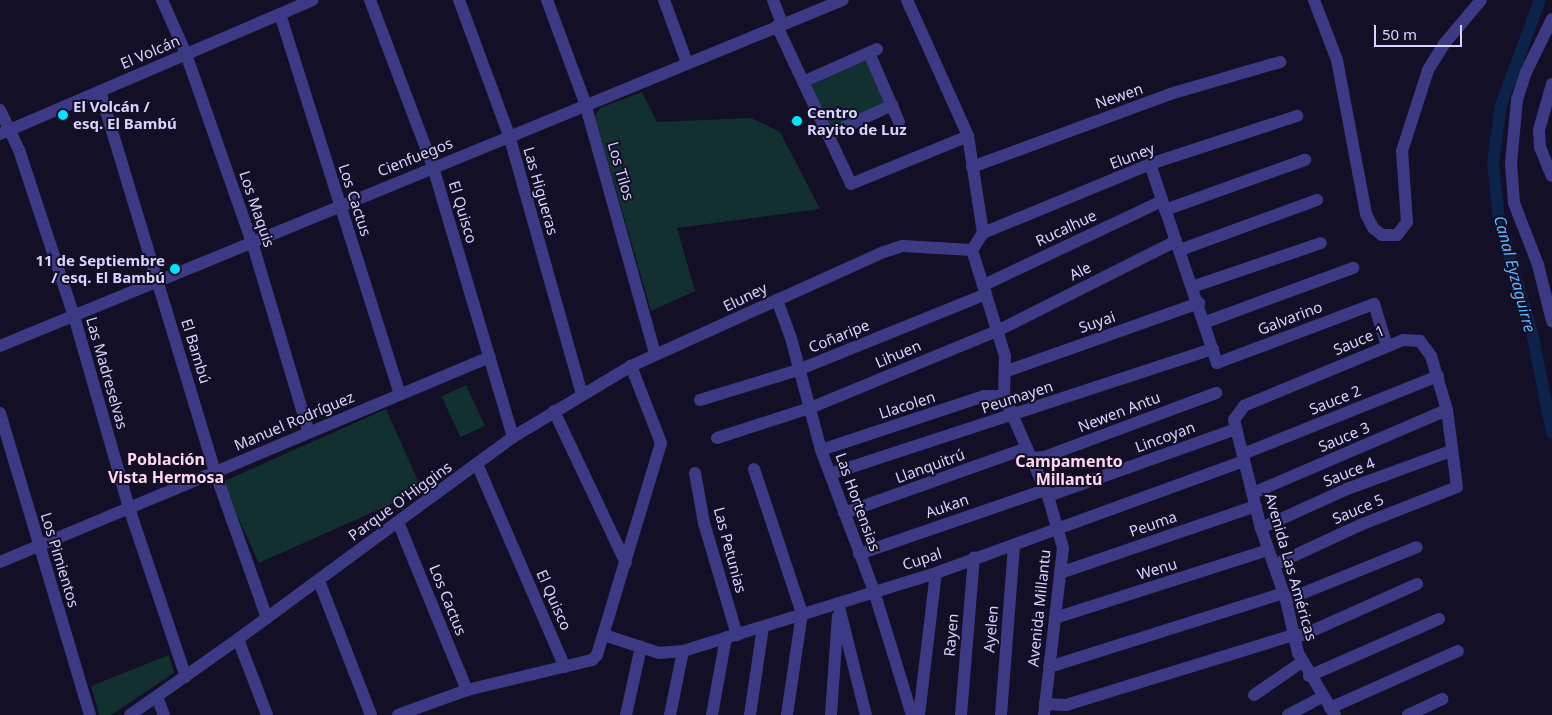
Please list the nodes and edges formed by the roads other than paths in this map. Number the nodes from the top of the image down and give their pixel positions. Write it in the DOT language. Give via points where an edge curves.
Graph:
graph roads {
  1 [pos="162,0"];
  2 [pos="313,0"];
  3 [pos="370,0"];
  4 [pos="459,0"];
  5 [pos="547,0"];
  6 [pos="664,0"];
  7 [pos="773,0"];
  8 [pos="843,0"];
  9 [pos="908,0"];
  10 [pos="1314,0"];
  11 [pos="1481,0"];
  12 [pos="280,14"];
  13 [pos="1552,19"];
  14 [pos="779,26"];
  15 [pos="186,54"];
  16 [pos="687,62"];
  17 [pos="1280,62"];
  18 [pos="803,82"];
  19 [pos="1552,84"];
  20 [pos="100,91"];
  21 [pos="585,104"];
  22 [pos="892,106"];
  23 [pos="0,110"];
  24 [pos="1296,116"];
  25 [pos="899,122"];
  26 [pos="5,132"];
  27 [pos="508,135"];
  28 [pos="828,135"];
  29 [pos="968,136"];
  30 [pos="1305,160"];
  31 [pos="1150,164"];
  32 [pos="433,167"];
  33 [pos="972,167"];
  34 [pos="1552,176"];
  35 [pos="1317,200"];
  36 [pos="340,205"];
  37 [pos="1164,206"];
  38 [pos="983,233"];
  39 [pos="252,242"];
  40 [pos="1321,243"];
  41 [pos="1178,246"];
  42 [pos="972,250"];
  43 [pos="1353,268"];
  44 [pos="158,280"];
  45 [pos="1192,287"];
  46 [pos="985,289"];
  47 [pos="777,300"];
  48 [pos="1199,303"];
  49 [pos="1550,303"];
  50 [pos="74,316"];
  51 [pos="1552,321"];
  52 [pos="1206,322"];
  53 [pos="998,330"];
  54 [pos="702,331"];
  55 [pos="0,346"];
  56 [pos="1387,346"];
  57 [pos="1214,349"];
  58 [pos="655,353"];
  59 [pos="490,358"];
  60 [pos="631,366"];
  61 [pos="798,370"];
  62 [pos="1007,371"];
  63 [pos="1438,376"];
  64 [pos="1216,393"];
  65 [pos="582,394"];
  66 [pos="400,395"];
  67 [pos="1004,396"];
  68 [pos="700,400"];
  69 [pos="810,408"];
  70 [pos="554,410"];
  71 [pos="1447,410"];
  72 [pos="0,413"];
  73 [pos="1012,415"];
  74 [pos="1235,425"];
  75 [pos="309,433"];
  76 [pos="514,437"];
  77 [pos="717,438"];
  78 [pos="821,450"];
  79 [pos="1451,451"];
  80 [pos="1030,453"];
  81 [pos="1244,457"];
  82 [pos="477,464"];
  83 [pos="754,469"];
  84 [pos="215,472"];
  85 [pos="695,473"];
  86 [pos="830,474"];
  87 [pos="1457,487"];
  88 [pos="1046,493"];
  89 [pos="1254,499"];
  90 [pos="129,508"];
  91 [pos="844,513"];
  92 [pos="398,522"];
  93 [pos="1261,528"];
  94 [pos="1059,529"];
  95 [pos="1014,545"];
  96 [pos="38,546"];
  97 [pos="1417,547"];
  98 [pos="1268,550"];
  99 [pos="859,554"];
  100 [pos="974,558"];
  101 [pos="0,562"];
  102 [pos="626,564"];
  103 [pos="1274,565"];
  104 [pos="936,573"];
  105 [pos="1060,573"];
  106 [pos="319,581"];
  107 [pos="1417,584"];
  108 [pos="874,591"];
  109 [pos="1285,596"];
  110 [pos="838,603"];
  111 [pos="802,613"];
  112 [pos="267,618"];
  113 [pos="1055,618"];
  114 [pos="1439,619"];
  115 [pos="763,627"];
  116 [pos="1293,635"];
  117 [pos="604,636"];
  118 [pos="732,636"];
  119 [pos="238,639"];
  120 [pos="641,647"];
  121 [pos="682,651"];
  122 [pos="1458,651"];
  123 [pos="1302,662"];
  124 [pos="565,667"];
  125 [pos="1049,667"];
  126 [pos="1309,676"];
  127 [pos="186,677"];
  128 [pos="467,690"];
  129 [pos="1254,695"];
  130 [pos="157,696"];
  131 [pos="1323,696"];
  132 [pos="1443,699"];
  133 [pos="1045,709"];
  134 [pos="1332,711"];
  135 [pos="90,715"];
  136 [pos="130,715"];
  137 [pos="164,715"];
  138 [pos="267,715"];
  139 [pos="371,715"];
  140 [pos="398,715"];
  141 [pos="626,715"];
  142 [pos="670,715"];
  143 [pos="712,715"];
  144 [pos="750,715"];
  145 [pos="787,715"];
  146 [pos="830,715"];
  147 [pos="866,715"];
  148 [pos="912,715"];
  149 [pos="919,715"];
  150 [pos="961,715"];
  151 [pos="1001,715"];
  152 [pos="1288,715"];
  153 [pos="1408,715"];
  1 -- 15 [label="street, Los Maquis"];
  2 -- 12 [label="street, El Volcán"];
  3 -- 32 [label="street, El Quisco"];
  4 -- 27 [label="street, Las Higueras"];
  5 -- 21 [label="street, Los Tilos"];
  6 -- 16 [label="street"];
  7 -- 14 [label="street"];
  8 -- 14 [label="street, Cienfuegos"];
  9 -- 29 [label="street"];
  10 -- 11 [label="street" via="1337,60 1366,214 1373,228 1382,235 1397,235 1407,222 1402,151 1428,70 1444,44"];
  12 -- 15 [label="street, El Volcán"];
  12 -- 36 [label="street, Los Cactus"];
  13 -- 49 [label="street" via="1526,72 1517,100 1511,142 1514,203"];
  14 -- 16 [label="street, Cienfuegos"];
  14 -- 18 [label="street"];
  15 -- 20 [label="street, El Volcán"];
  15 -- 39 [label="street, Los Maquis"];
  16 -- 21 [label="street, Cienfuegos"];
  17 -- 33 [label="street, Newen" via="1170,94"];
  18 -- 22 [label="street" via="873,51"];
  18 -- 28 [label="street"];
  19 -- 34 [label="street" via="1539,130 1540,147"];
  20 -- 26 [label="street, El Volcán"];
  20 -- 44 [label="street, El Bambú"];
  21 -- 27 [label="street, Cienfuegos"];
  21 -- 58 [label="street, Los Tilos"];
  22 -- 25 [label="street"];
  22 -- 28 [label="street"];
  23 -- 26 [label="street, Las Madreselvas"];
  24 -- 31 [label="street, Eluney"];
  26 -- 50 [label="street, Las Madreselvas"];
  27 -- 32 [label="street, Cienfuegos"];
  27 -- 65 [label="street, Las Higueras"];
  28 -- 29 [label="street" via="852,184"];
  29 -- 33 [label="street"];
  30 -- 37 [label="street, Rucalhue"];
  31 -- 37 [label="street"];
  31 -- 38 [label="street, Eluney"];
  32 -- 36 [label="street, Cienfuegos"];
  32 -- 59 [label="street, El Quisco"];
  33 -- 38 [label="street"];
  35 -- 41 [label="street, Ale"];
  36 -- 39 [label="street, Cienfuegos"];
  36 -- 66 [label="street, Los Cactus"];
  37 -- 41 [label="street"];
  37 -- 46 [label="street, Rucalhue"];
  38 -- 42 [label="street"];
  39 -- 44 [label="street, Cienfuegos"];
  39 -- 75 [label="street, Los Maquis"];
  40 -- 45 [label="street"];
  41 -- 45 [label="street"];
  41 -- 53 [label="street, Ale"];
  42 -- 46 [label="street, Avenida Millantu"];
  42 -- 47 [label="street, Eluney" via="902,246"];
  43 -- 52 [label="street"];
  44 -- 50 [label="street, Cienfuegos"];
  44 -- 84 [label="street, El Bambú"];
  45 -- 48 [label="street"];
  46 -- 53 [label="street, Avenida Millantu"];
  46 -- 61 [label="street, Coñaripe"];
  47 -- 54 [label="street, Eluney" via="723,326"];
  47 -- 61 [label="street, Las Hortensias"];
  48 -- 52 [label="street"];
  48 -- 62 [label="street, Suyai"];
  49 -- 51 [label="street"];
  50 -- 55 [label="street, Cienfuegos"];
  50 -- 90 [label="street, Las Madreselvas"];
  52 -- 57 [label="street"];
  53 -- 62 [label="street, Avenida Millantu"];
  53 -- 69 [label="street, Lihuen"];
  54 -- 58 [label="street, Parque O'Higgins"];
  56 -- 57 [label="street, Galvarino" via="1374,304 1217,363"];
  56 -- 63 [label="street, Sauce 1" via="1403,340 1420,341 1431,356"];
  56 -- 74 [label="street, Sauce 1" via="1244,406"];
  57 -- 73 [label="street, Peumayen"];
  58 -- 60 [label="street, Parque O'Higgins"];
  59 -- 66 [label="street, Manuel Rodríguez"];
  59 -- 76 [label="street, El Quisco"];
  60 -- 65 [label="street, Parque O'Higgins"];
  60 -- 102 [label="street" via="661,440"];
  61 -- 68 [label="street, Coñaripe"];
  61 -- 69 [label="street, Las Hortensias"];
  62 -- 67 [label="street, Avenida Millantu"];
  63 -- 71 [label="street, Sauce 1"];
  63 -- 81 [label="street, Sauce 2"];
  64 -- 80 [label="street, Newen Antu" via="1044,457"];
  65 -- 70 [label="street, Parque O'Higgins"];
  66 -- 75 [label="street, Manuel Rodríguez"];
  67 -- 73 [label="street, Avenida Millantu"];
  67 -- 78 [label="street, Llacolen" via="984,396"];
  69 -- 77 [label="street, Lihuen"];
  69 -- 78 [label="street, Las Hortensias"];
  70 -- 76 [label="street, Parque O'Higgins"];
  70 -- 102 [label="street"];
  71 -- 79 [label="street, Sauce 1"];
  71 -- 89 [label="street, Sauce 3"];
  72 -- 96 [label="street, Los Pimientos"];
  73 -- 80 [label="street, Avenida Millantu"];
  73 -- 86 [label="street, Peumayen"];
  74 -- 81 [label="street, Avenida Las Américas"];
  74 -- 88 [label="street, Lincoyan"];
  75 -- 84 [label="street, Manuel Rodríguez"];
  76 -- 82 [label="street, Parque O'Higgins"];
  78 -- 86 [label="street, Las Hortensias"];
  79 -- 87 [label="street, Sauce 1"];
  79 -- 93 [label="street, Sauce 4" via="1347,489"];
  80 -- 88 [label="street, Avenida Millantu"];
  80 -- 91 [label="street, Llanquitrú"];
  81 -- 89 [label="street, Avenida Las Américas"];
  81 -- 94 [label="street, Cupal"];
  82 -- 92 [label="street, Parque O'Higgins"];
  82 -- 124 [label="street, El Quisco"];
  83 -- 111 [label="street"];
  84 -- 90 [label="street, Manuel Rodríguez"];
  84 -- 112 [label="street, El Bambú"];
  85 -- 118 [label="street, Las Petunias"];
  86 -- 91 [label="street, Las Hortensias"];
  87 -- 103 [label="street, Sauce 5" via="1360,525"];
  88 -- 94 [label="street, Avenida Millantu"];
  88 -- 99 [label="street, Aukan"];
  89 -- 93 [label="street, Avenida Las Américas"];
  89 -- 105 [label="street, Peuma"];
  90 -- 96 [label="street, Manuel Rodríguez"];
  90 -- 127 [label="street, Las Madreselvas"];
  91 -- 99 [label="street, Las Hortensias"];
  92 -- 106 [label="street, Parque O'Higgins"];
  92 -- 128 [label="street, Los Cactus"];
  93 -- 98 [label="street, Avenida Las Américas"];
  94 -- 95 [label="street, Cupal"];
  94 -- 105 [label="street, Avenida Millantu" via="1063,548"];
  95 -- 100 [label="street, Cupal"];
  95 -- 151 [label="street, Ayelen"];
  96 -- 101 [label="street, Manuel Rodríguez"];
  96 -- 135 [label="street, Los Pimientos"];
  97 -- 109 [label="street"];
  98 -- 103 [label="street, Avenida Las Américas"];
  98 -- 113 [label="street, Wenu"];
  99 -- 108 [label="street, Las Hortensias"];
  100 -- 104 [label="street, Cupal"];
  100 -- 150 [label="street, Rayen"];
  102 -- 117 [label="street"];
  103 -- 109 [label="street, Avenida Las Américas"];
  104 -- 108 [label="street, Cupal"];
  104 -- 149 [label="street"];
  105 -- 113 [label="street, Avenida Millantu"];
  106 -- 112 [label="street, Parque O'Higgins"];
  106 -- 139 [label="street"];
  107 -- 116 [label="street" via="1303,635"];
  108 -- 110 [label="street, Cupal"];
  108 -- 148 [label="street, Las Hortensias"];
  109 -- 116 [label="street, Avenida Las Américas"];
  109 -- 125 [label="street"];
  110 -- 111 [label="street, Cupal"];
  110 -- 146 [label="street"];
  110 -- 147 [label="street"];
  111 -- 115 [label="street, Cupal"];
  111 -- 145 [label="street"];
  112 -- 119 [label="street, Parque O'Higgins"];
  113 -- 125 [label="street, Avenida Millantu"];
  114 -- 126 [label="street"];
  115 -- 118 [label="street, Cupal"];
  115 -- 144 [label="street"];
  116 -- 123 [label="street, Avenida Las Américas"];
  116 -- 133 [label="street"];
  117 -- 120 [label="street, Cupal"];
  117 -- 124 [label="street" via="592,660"];
  118 -- 121 [label="street, Cupal"];
  118 -- 143 [label="street"];
  119 -- 127 [label="street, Parque O'Higgins"];
  119 -- 138 [label="street"];
  120 -- 121 [label="street, Cupal" via="659,653"];
  120 -- 141 [label="street"];
  121 -- 142 [label="street"];
  122 -- 134 [label="street"];
  123 -- 126 [label="street, Avenida Las Américas"];
  123 -- 129 [label="street"];
  124 -- 128 [label="street"];
  125 -- 133 [label="street, Avenida Millantu"];
  126 -- 131 [label="street, Avenida Las Américas"];
  127 -- 130 [label="street, Parque O'Higgins"];
  128 -- 140 [label="street"];
  130 -- 136 [label="street, Parque O'Higgins"];
  130 -- 137 [label="street"];
  131 -- 134 [label="street, Avenida Las Américas"];
  131 -- 152 [label="street"];
  132 -- 153 [label="street"];
}
